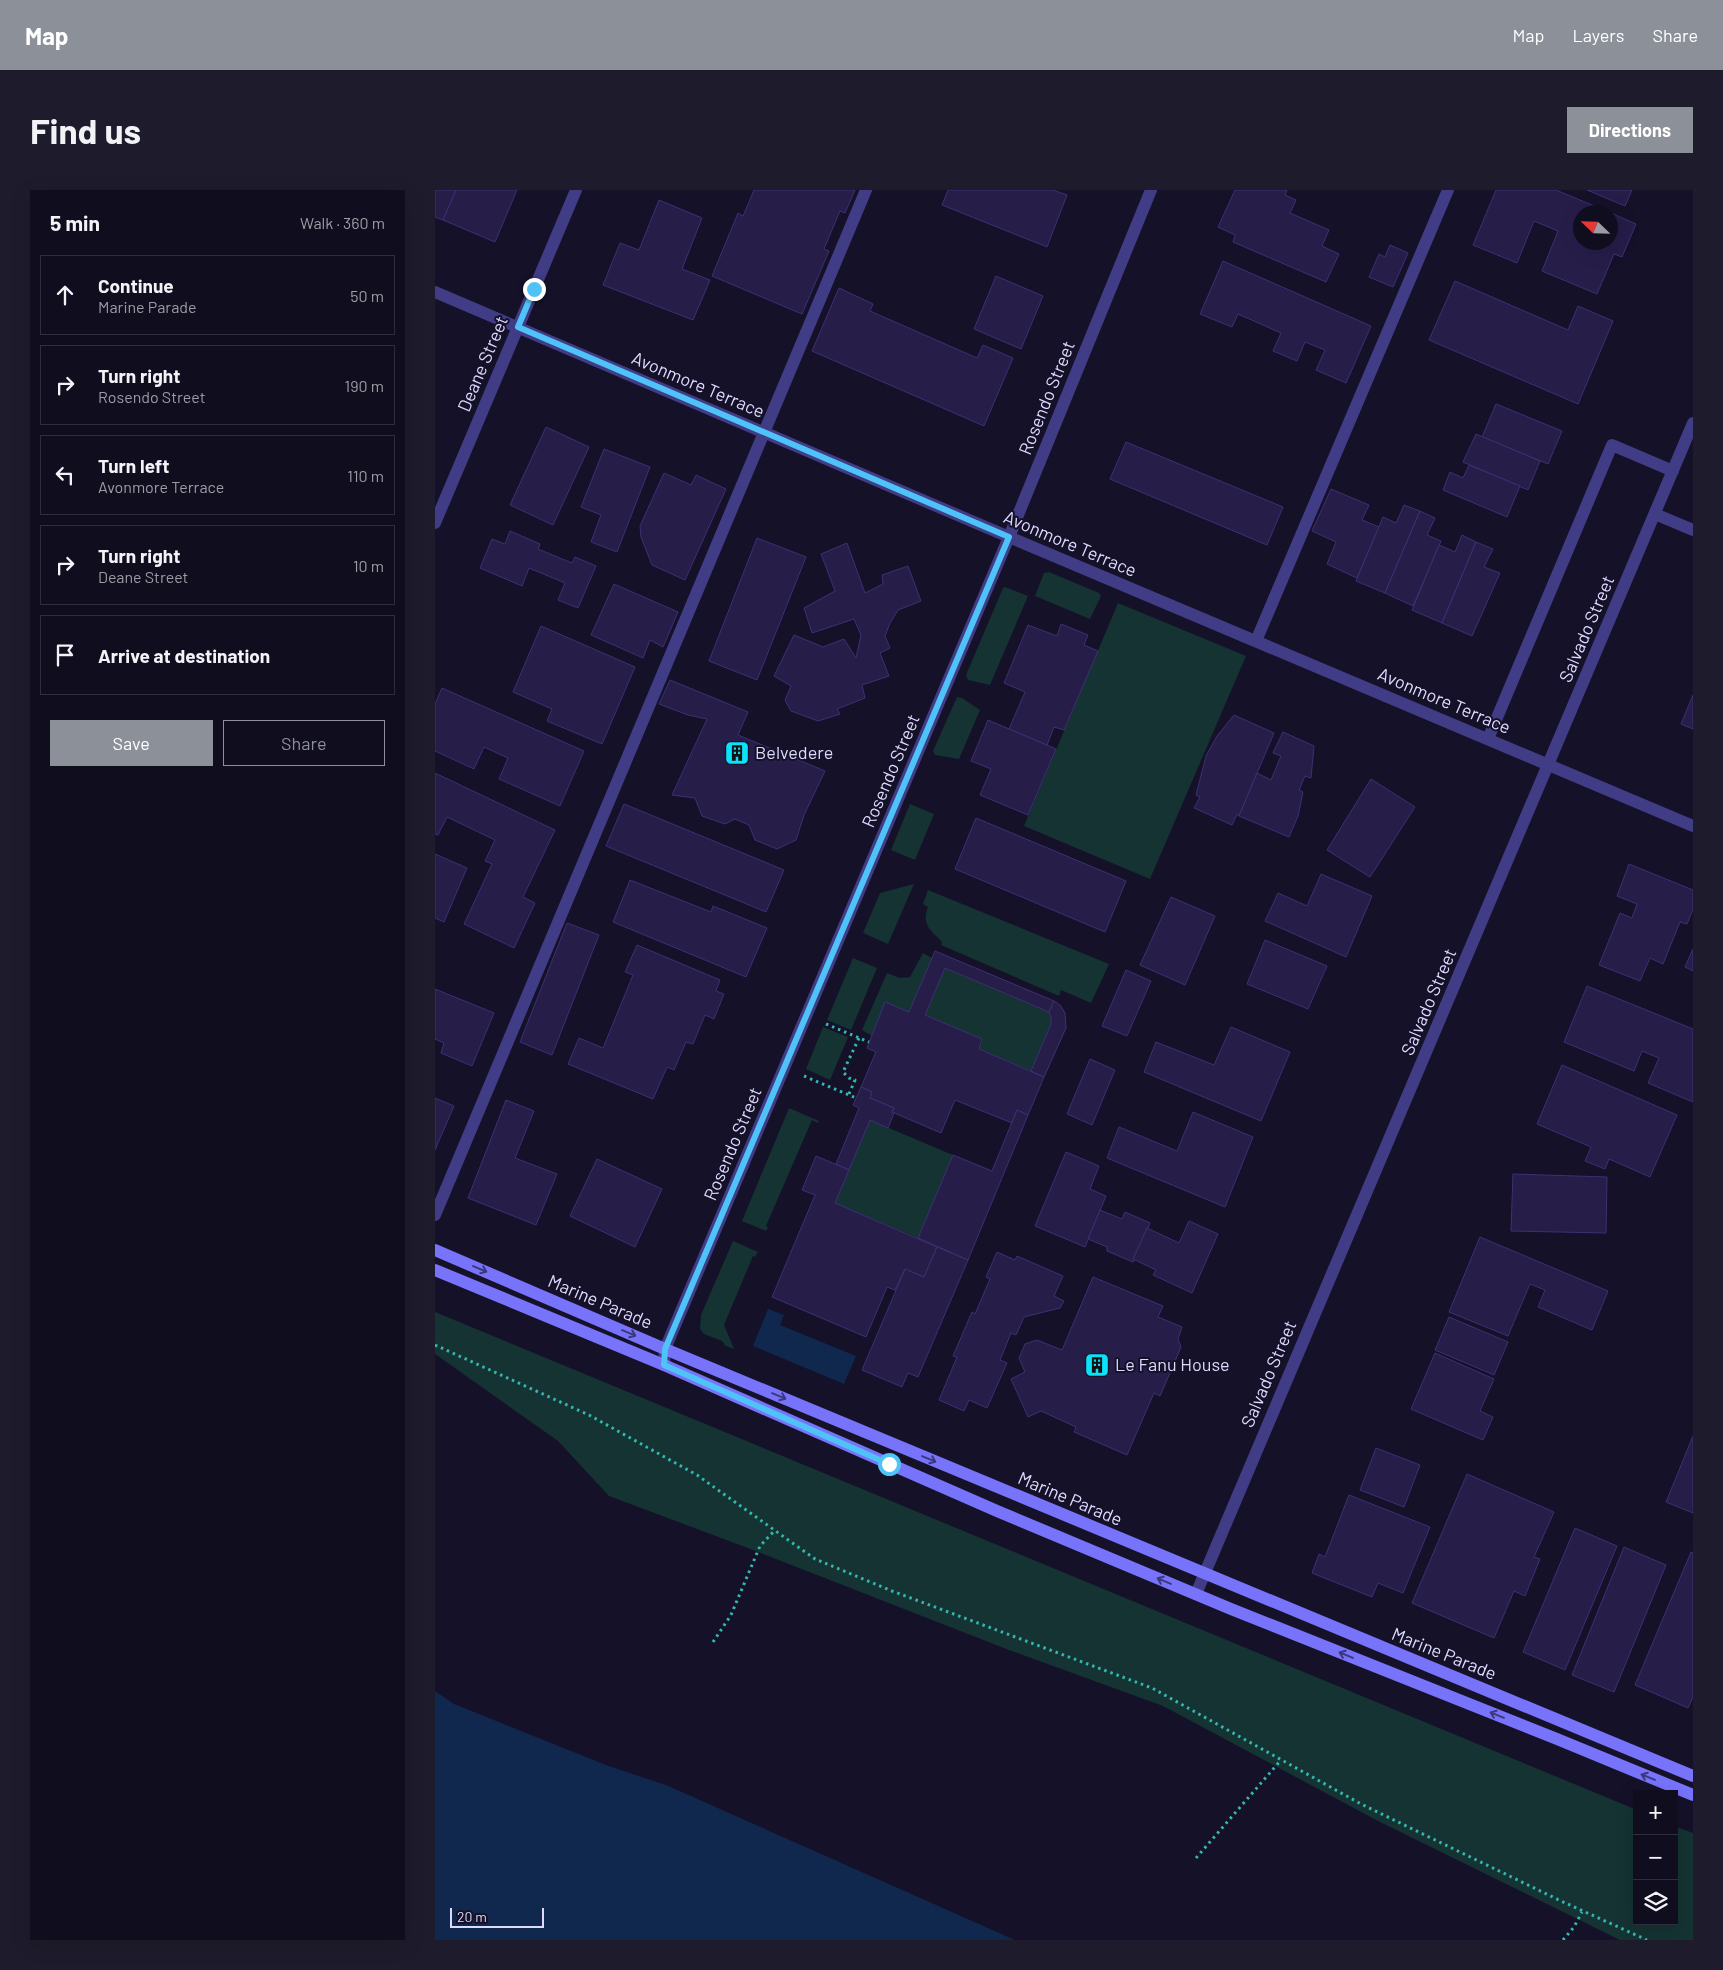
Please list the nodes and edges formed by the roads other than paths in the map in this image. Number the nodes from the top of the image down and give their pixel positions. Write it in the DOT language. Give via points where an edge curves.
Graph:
graph roads {
  1 [pos="576,190"];
  2 [pos="866,190"];
  3 [pos="1151,190"];
  4 [pos="1448,190"];
  5 [pos="435,292"];
  6 [pos="518,327"];
  7 [pos="1693,423"];
  8 [pos="764,432"];
  9 [pos="1673,470"];
  10 [pos="1655,514"];
  11 [pos="435,523"];
  12 [pos="1693,530"];
  13 [pos="1009,537"];
  14 [pos="1256,641"];
  15 [pos="1488,739"];
  16 [pos="1549,764"];
  17 [pos="1693,826"];
  18 [pos="435,1215"];
  19 [pos="435,1250"];
  20 [pos="435,1270"];
  21 [pos="665,1349"];
  22 [pos="664,1365"];
  23 [pos="1203,1573"];
  24 [pos="1196,1594"];
  25 [pos="1693,1776"];
  26 [pos="1693,1795"];
  1 -- 6 [label="street, Deane Street"];
  2 -- 8 [label="street"];
  3 -- 13 [label="street, Rosendo Street"];
  4 -- 14 [label="street"];
  5 -- 6 [label="street, Avonmore Terrace"];
  6 -- 8 [label="street, Avonmore Terrace"];
  6 -- 11 [label="street, Deane Street"];
  7 -- 9 [label="street, Salvado Street"];
  8 -- 13 [label="street, Avonmore Terrace"];
  8 -- 18 [label="street"];
  9 -- 10 [label="street, Salvado Street"];
  9 -- 15 [label="street" via="1612,445"];
  10 -- 12 [label="street"];
  10 -- 16 [label="street, Salvado Street"];
  13 -- 14 [label="street, Avonmore Terrace"];
  13 -- 21 [label="street, Rosendo Street"];
  14 -- 15 [label="street, Avonmore Terrace"];
  15 -- 16 [label="street, Avonmore Terrace"];
  16 -- 17 [label="street, Avonmore Terrace"];
  16 -- 23 [label="street, Salvado Street"];
  19 -- 21 [label="main road, Marine Parade, one-way"];
  20 -- 22 [label="main road, Marine Parade"];
  21 -- 22 [label="street, Rosendo Street"];
  21 -- 23 [label="main road, Marine Parade, one-way"];
  24 -- 22 [label="main road, Marine Parade, one-way"];
  23 -- 24 [label="street, Salvado Street"];
  23 -- 25 [label="main road, Marine Parade"];
  26 -- 24 [label="main road, Marine Parade, one-way"];
}
